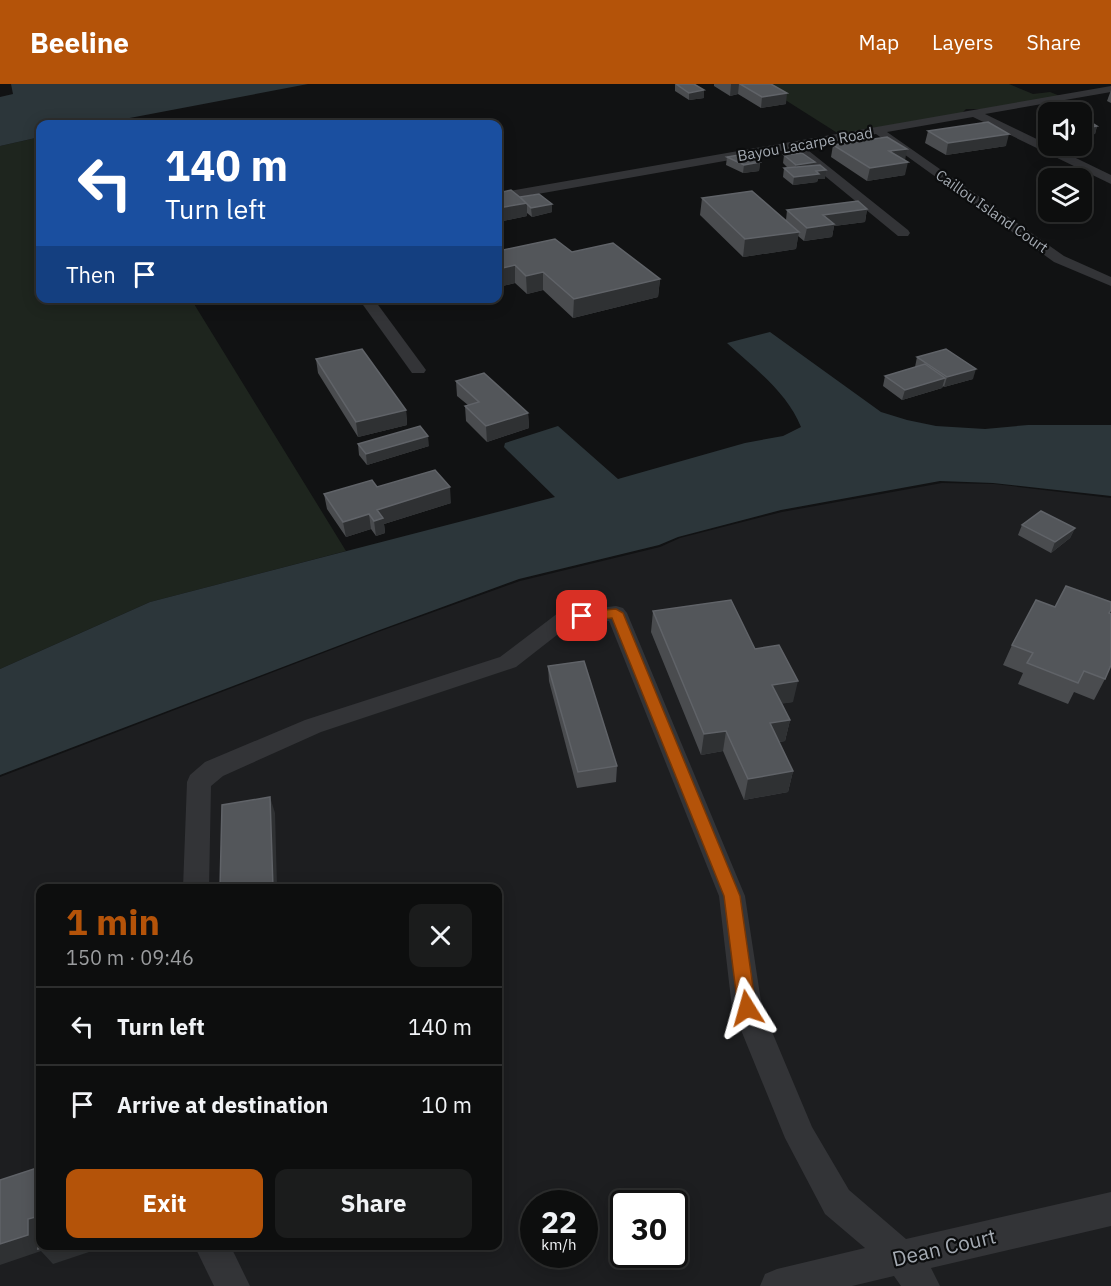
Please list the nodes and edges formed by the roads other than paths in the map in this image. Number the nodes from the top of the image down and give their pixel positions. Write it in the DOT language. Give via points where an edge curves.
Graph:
graph roads {
  1 [pos="1111,89"];
  2 [pos="976,114"];
  3 [pos="878,131"];
  4 [pos="795,145"];
  5 [pos="1111,180"];
  6 [pos="502,196"];
  7 [pos="903,233"];
  8 [pos="1111,282"];
  9 [pos="369,303"];
  10 [pos="418,370"];
  11 [pos="196,884"];
  12 [pos="1111,1209"];
  13 [pos="214,1250"];
  14 [pos="901,1257"];
  15 [pos="232,1286"];
  16 [pos="777,1286"];
  17 [pos="923,1286"];
  1 -- 2 [label="street, Bayou Lacarpe Road"];
  2 -- 3 [label="street, Bayou Lacarpe Road"];
  2 -- 5 [label="street"];
  3 -- 4 [label="street, Bayou Lacarpe Road"];
  3 -- 8 [label="street, Caillou Island Court" via="1059,259"];
  4 -- 6 [label="street, Bayou Lacarpe Road"];
  4 -- 7 [label="street"];
  9 -- 10 [label="street"];
  11 -- 14 [label="street" via="199,782 214,769 313,726 508,662 565,618 616,613 732,896 747,1008 801,1138 837,1202"];
  12 -- 14 [label="street, Dean Court"];
  13 -- 15 [label="street"];
  14 -- 16 [label="street, Dean Court"];
  14 -- 17 [label="street"];
}
